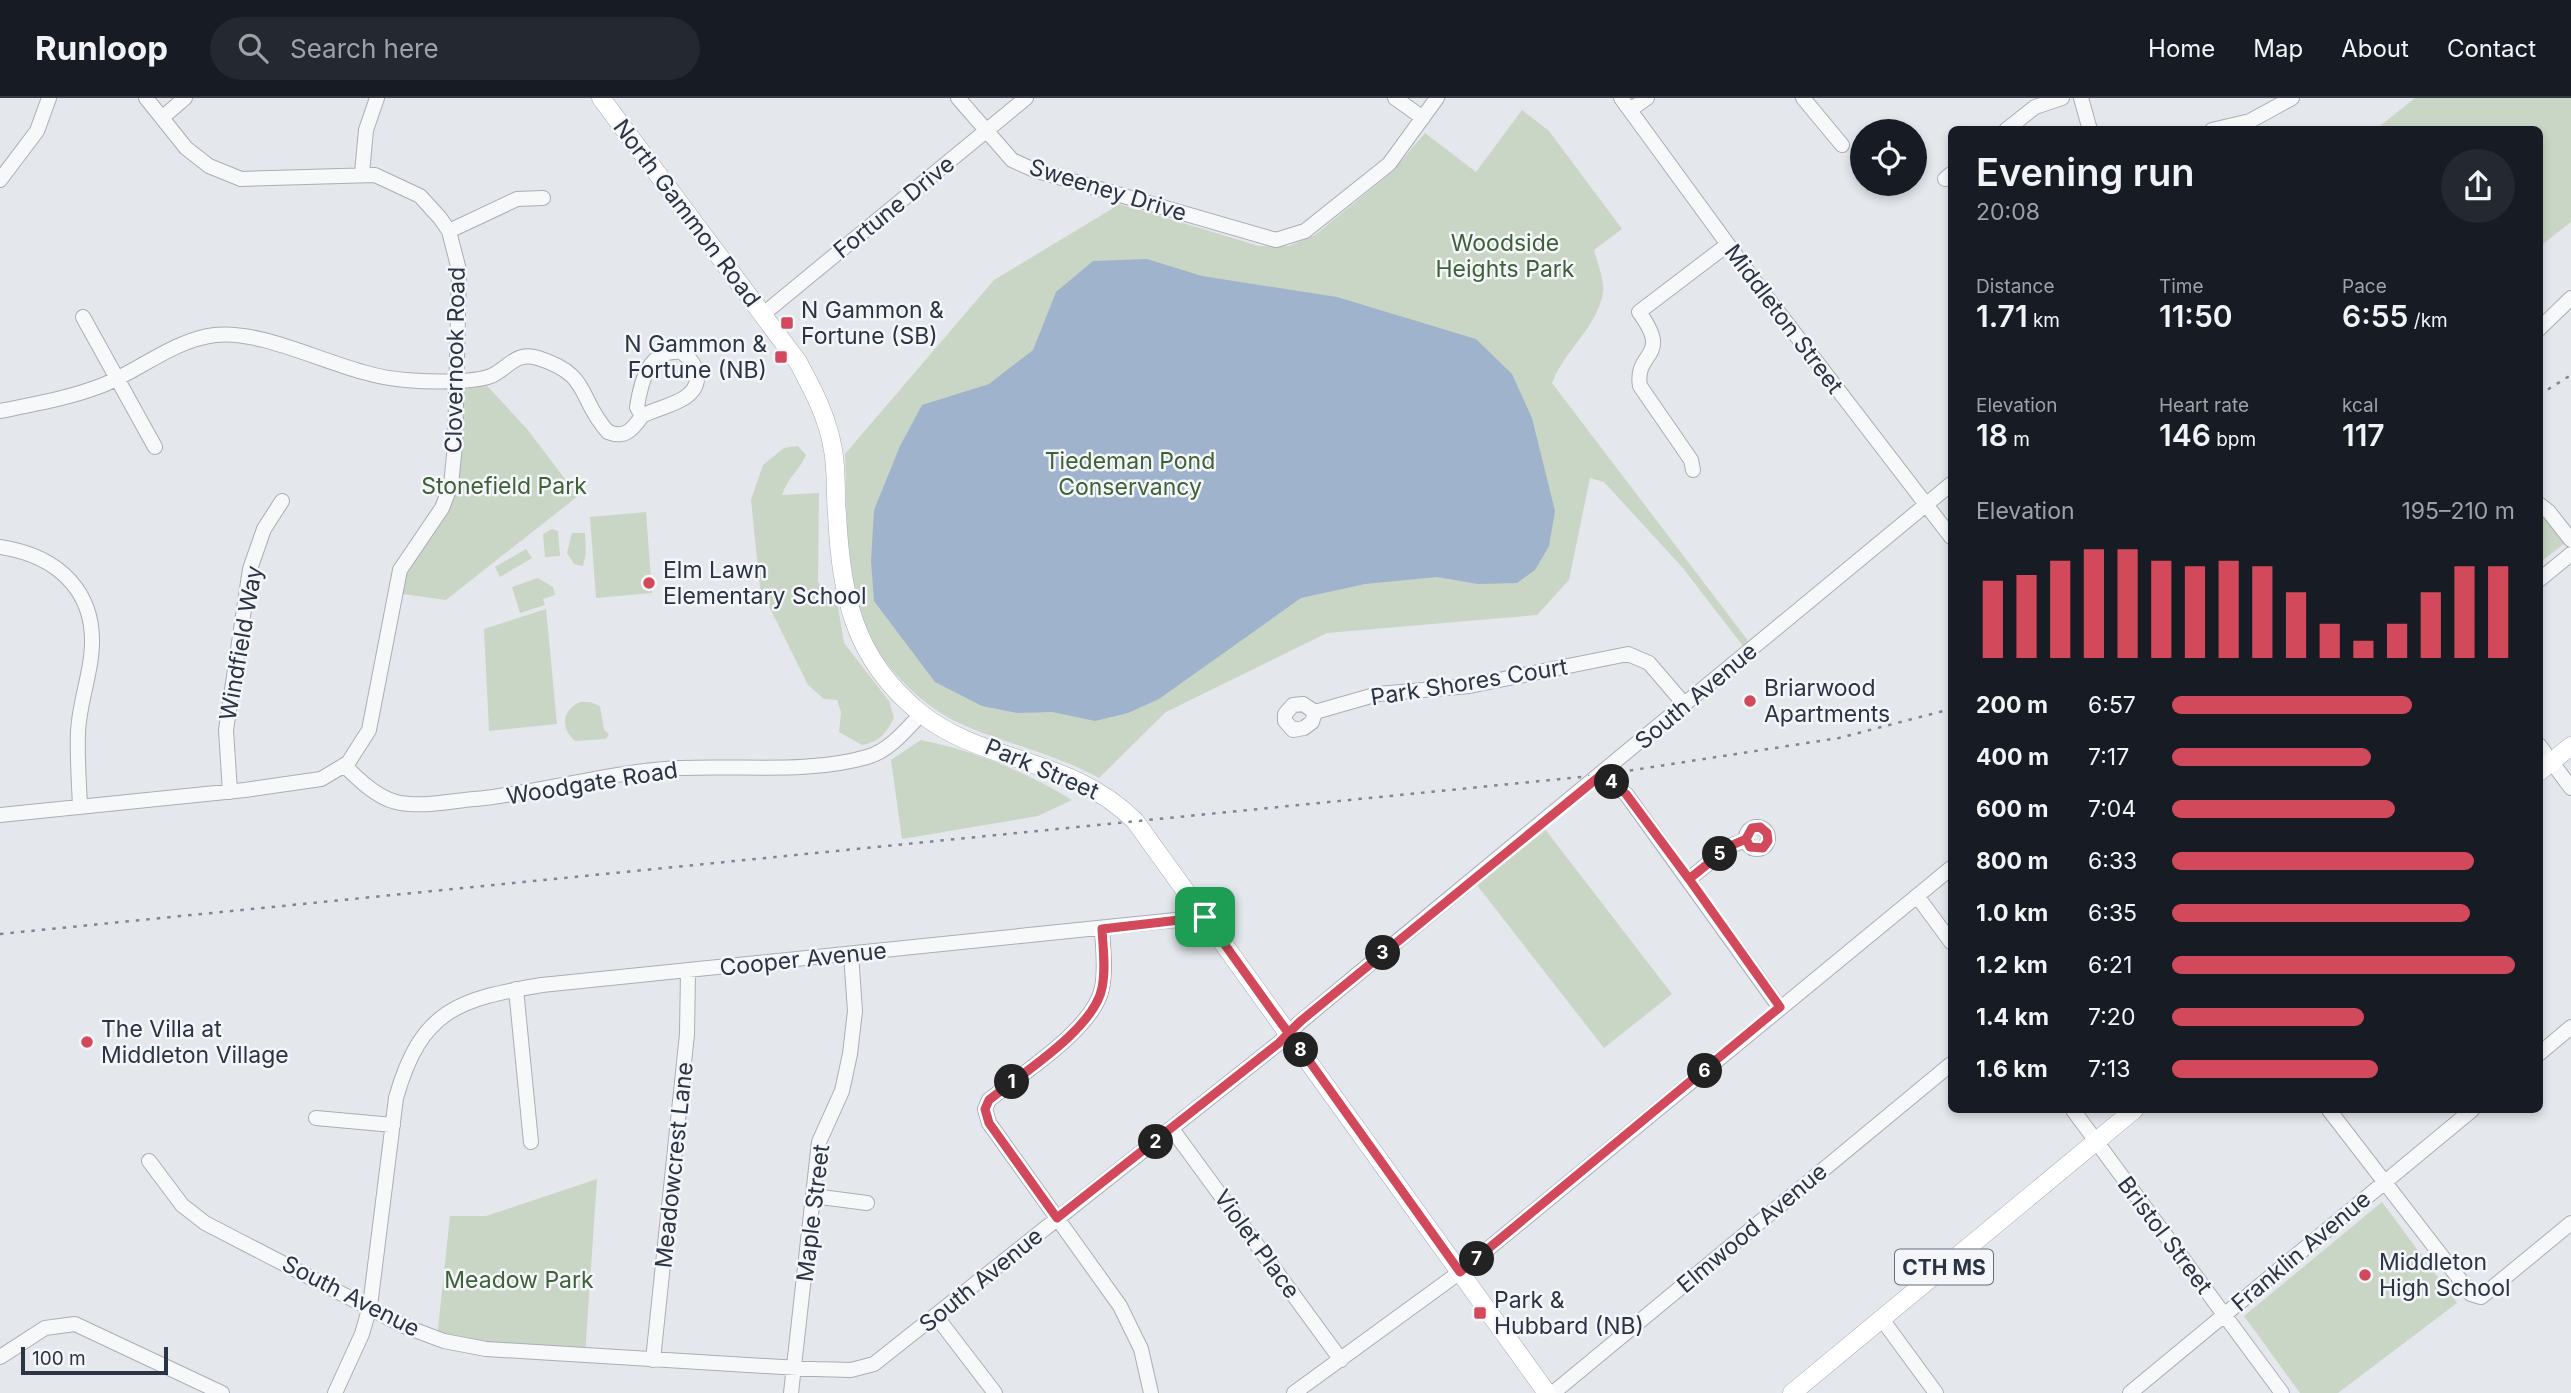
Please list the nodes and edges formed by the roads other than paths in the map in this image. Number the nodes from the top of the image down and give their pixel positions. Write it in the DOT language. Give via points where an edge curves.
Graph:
graph roads {
  1 [pos="146,98"];
  2 [pos="185,98"];
  3 [pos="377,98"];
  4 [pos="601,98"];
  5 [pos="958,98"];
  6 [pos="1026,98"];
  7 [pos="1395,98"];
  8 [pos="1437,98"];
  9 [pos="1621,98"];
  10 [pos="1647,98"];
  11 [pos="1803,98"];
  12 [pos="2062,98"];
  13 [pos="2081,98"];
  14 [pos="2292,98"];
  15 [pos="50,101"];
  16 [pos="1630,110"];
  17 [pos="163,117"];
  18 [pos="1423,118"];
  19 [pos="2011,126"];
  20 [pos="2089,126"];
  21 [pos="2229,126"];
  22 [pos="986,132"];
  23 [pos="1842,145"];
  24 [pos="362,173"];
  25 [pos="0,180"];
  26 [pos="543,198"];
  27 [pos="449,231"];
  28 [pos="1727,244"];
  29 [pos="2571,298"];
  30 [pos="762,314"];
  31 [pos="83,317"];
  32 [pos="2543,325"];
  33 [pos="116,378"];
  34 [pos="457,379"];
  35 [pos="0,411"];
  36 [pos="642,416"];
  37 [pos="155,447"];
  38 [pos="1693,470"];
  39 [pos="1948,486"];
  40 [pos="282,500"];
  41 [pos="1927,504"];
  42 [pos="2543,508"];
  43 [pos="1948,533"];
  44 [pos="2571,540"];
  45 [pos="0,547"];
  46 [pos="2571,554"];
  47 [pos="2543,577"];
  48 [pos="1685,705"];
  49 [pos="1315,712"];
  50 [pos="921,714"];
  51 [pos="951,732"];
  52 [pos="2571,746"];
  53 [pos="344,765"];
  54 [pos="2545,767"];
  55 [pos="1601,775"];
  56 [pos="2571,788"];
  57 [pos="230,792"];
  58 [pos="80,807"];
  59 [pos="0,815"];
  60 [pos="1746,839"];
  61 [pos="1948,870"];
  62 [pos="1689,879"];
  63 [pos="1917,896"];
  64 [pos="1205,917"];
  65 [pos="1102,929"];
  66 [pos="1948,938"];
  67 [pos="851,954"];
  68 [pos="688,971"];
  69 [pos="516,989"];
  70 [pos="1780,1007"];
  71 [pos="2571,1027"];
  72 [pos="1289,1033"];
  73 [pos="2543,1051"];
  74 [pos="1948,1066"];
  75 [pos="2075,1113"];
  76 [pos="2130,1113"];
  77 [pos="2331,1113"];
  78 [pos="2468,1113"];
  79 [pos="316,1118"];
  80 [pos="393,1125"];
  81 [pos="1172,1129"];
  82 [pos="2096,1141"];
  83 [pos="531,1142"];
  84 [pos="149,1161"];
  85 [pos="2384,1182"];
  86 [pos="813,1196"];
  87 [pos="867,1203"];
  88 [pos="1057,1218"];
  89 [pos="2571,1223"];
  90 [pos="1460,1272"];
  91 [pos="370,1306"];
  92 [pos="2225,1315"];
  93 [pos="936,1316"];
  94 [pos="1881,1318"];
  95 [pos="0,1357"];
  96 [pos="653,1360"];
  97 [pos="1341,1360"];
  98 [pos="794,1368"];
  99 [pos="222,1393"];
  100 [pos="335,1393"];
  101 [pos="792,1393"];
  102 [pos="995,1393"];
  103 [pos="1151,1393"];
  104 [pos="1294,1393"];
  105 [pos="1547,1393"];
  106 [pos="1553,1393"];
  107 [pos="1792,1393"];
  108 [pos="1936,1393"];
  109 [pos="2130,1393"];
  110 [pos="2282,1393"];
  1 -- 17 [label="street, Clovernook Road"];
  2 -- 17 [label="street"];
  3 -- 24 [label="street" via="366,130"];
  4 -- 30 [label="main road, North Gammon Road"];
  5 -- 22 [label="street, Sweeney Drive"];
  6 -- 22 [label="street, Fortune Drive"];
  7 -- 18 [label="street"];
  8 -- 18 [label="street"];
  9 -- 16 [label="street, Middleton Street"];
  10 -- 16 [label="street"];
  11 -- 23 [label="street"];
  12 -- 19 [label="street" via="2035,107"];
  13 -- 20 [label="street"];
  14 -- 21 [label="street" via="2250,121"];
  15 -- 25 [label="street" via="23,154"];
  16 -- 28 [label="street, Middleton Street"];
  17 -- 24 [label="street, Clovernook Road" via="186,148 209,166 241,180"];
  18 -- 22 [label="street, Sweeney Drive" via="1389,164 1305,231 1283,239 1261,237 1034,170 1013,160"];
  22 -- 30 [label="street, Fortune Drive"];
  24 -- 27 [label="street, Clovernook Road" via="387,179 420,196"];
  26 -- 27 [label="street" via="517,199"];
  27 -- 34 [label="street, Clovernook Road" via="458,270"];
  28 -- 38 [label="street" via="1639,312 1654,333 1653,347 1638,378 1640,386"];
  28 -- 41 [label="street, Middleton Street"];
  29 -- 32 [label="street"];
  30 -- 50 [label="main road, North Gammon Road" via="799,362 822,410 833,450 841,580 851,616 882,674"];
  31 -- 33 [label="street"];
  33 -- 34 [label="street" via="174,349 216,335 253,339 386,378"];
  33 -- 35 [label="street" via="73,396"];
  33 -- 37 [label="street"];
  34 -- 36 [label="street" via="489,376 514,359 535,357 575,376 608,432 622,435"];
  34 -- 53 [label="street, Clovernook Road" via="451,485 442,508 400,570 369,730"];
  36 -- 36 [label="street" via="637,407 645,372 667,354 687,356 697,375 690,392 670,406"];
  39 -- 41 [label="street, South Avenue"];
  40 -- 57 [label="street, Windfield Way" via="264,529 250,569 226,730"];
  41 -- 43 [label="street, Middleton Street"];
  41 -- 48 [label="street, South Avenue"];
  42 -- 44 [label="street"];
  45 -- 58 [label="street" via="31,552 54,564 73,582 87,608 91,654 78,730"];
  46 -- 47 [label="street"];
  48 -- 49 [label="street, Park Shores Court" via="1649,663 1628,654 1469,686 1378,694"];
  48 -- 55 [label="street, South Avenue"];
  50 -- 51 [label="main road, North Gammon Road"];
  50 -- 53 [label="street, Woodgate Road" via="881,751 863,758 765,768 671,769 506,796 419,804 384,797"];
  51 -- 64 [label="main road, Park Street" via="1064,773 1106,796 1148,838"];
  52 -- 54 [label="main road"];
  53 -- 57 [label="street, Clovernook Road" via="321,779"];
  54 -- 56 [label="street"];
  55 -- 62 [label="street" via="1626,794"];
  55 -- 72 [label="street, South Avenue"];
  57 -- 58 [label="street, Clovernook Road"];
  58 -- 59 [label="street, Clovernook Road"];
  60 -- 62 [label="street"];
  61 -- 63 [label="street"];
  62 -- 70 [label="street"];
  63 -- 66 [label="street"];
  63 -- 70 [label="street"];
  64 -- 65 [label="street, Cooper Avenue"];
  64 -- 72 [label="main road, Park Street"];
  65 -- 67 [label="street, Cooper Avenue"];
  65 -- 88 [label="street" via="1102,989 1094,1007 1077,1028 989,1100 986,1116"];
  67 -- 68 [label="street, Cooper Avenue"];
  67 -- 86 [label="street, Maple Street" via="855,1011 850,1055 842,1091 819,1142"];
  68 -- 69 [label="street, Cooper Avenue"];
  68 -- 96 [label="street, Meadowcrest Lane" via="687,1034"];
  69 -- 80 [label="street, Cooper Avenue" via="464,1002 419,1042 402,1076"];
  69 -- 83 [label="street"];
  70 -- 90 [label="street"];
  71 -- 73 [label="street"];
  72 -- 81 [label="street, South Avenue"];
  72 -- 90 [label="main road, Park Street"];
  74 -- 106 [label="street, Elmwood Avenue"];
  75 -- 82 [label="street, Bristol Street"];
  76 -- 82 [label="main road, CTH MS"];
  77 -- 85 [label="street"];
  78 -- 85 [label="street, Franklin Avenue"];
  79 -- 80 [label="street"];
  80 -- 91 [label="street, Cooper Avenue"];
  81 -- 88 [label="street, South Avenue"];
  81 -- 97 [label="street, Violet Place"];
  82 -- 92 [label="street, Bristol Street"];
  82 -- 94 [label="main road, CTH MS"];
  84 -- 91 [label="street, South Avenue" via="182,1205 205,1223"];
  85 -- 89 [label="street" via="2471,1294 2481,1297"];
  85 -- 92 [label="street, Franklin Avenue"];
  86 -- 87 [label="street"];
  86 -- 98 [label="street, Maple Street"];
  88 -- 93 [label="street, South Avenue"];
  88 -- 103 [label="street" via="1134,1332"];
  90 -- 97 [label="street"];
  90 -- 105 [label="main road, Park Street"];
  91 -- 96 [label="street, South Avenue" via="404,1326 465,1346"];
  91 -- 100 [label="street, Cooper Avenue"];
  92 -- 109 [label="street, Franklin Avenue"];
  92 -- 110 [label="street, Bristol Street"];
  93 -- 98 [label="street, South Avenue" via="874,1364 851,1370"];
  93 -- 102 [label="street"];
  94 -- 107 [label="main road, CTH MS"];
  94 -- 108 [label="street"];
  95 -- 99 [label="street" via="45,1328 75,1324"];
  96 -- 98 [label="street, South Avenue"];
  97 -- 104 [label="street"];
  98 -- 101 [label="street, Maple Street"];
}
